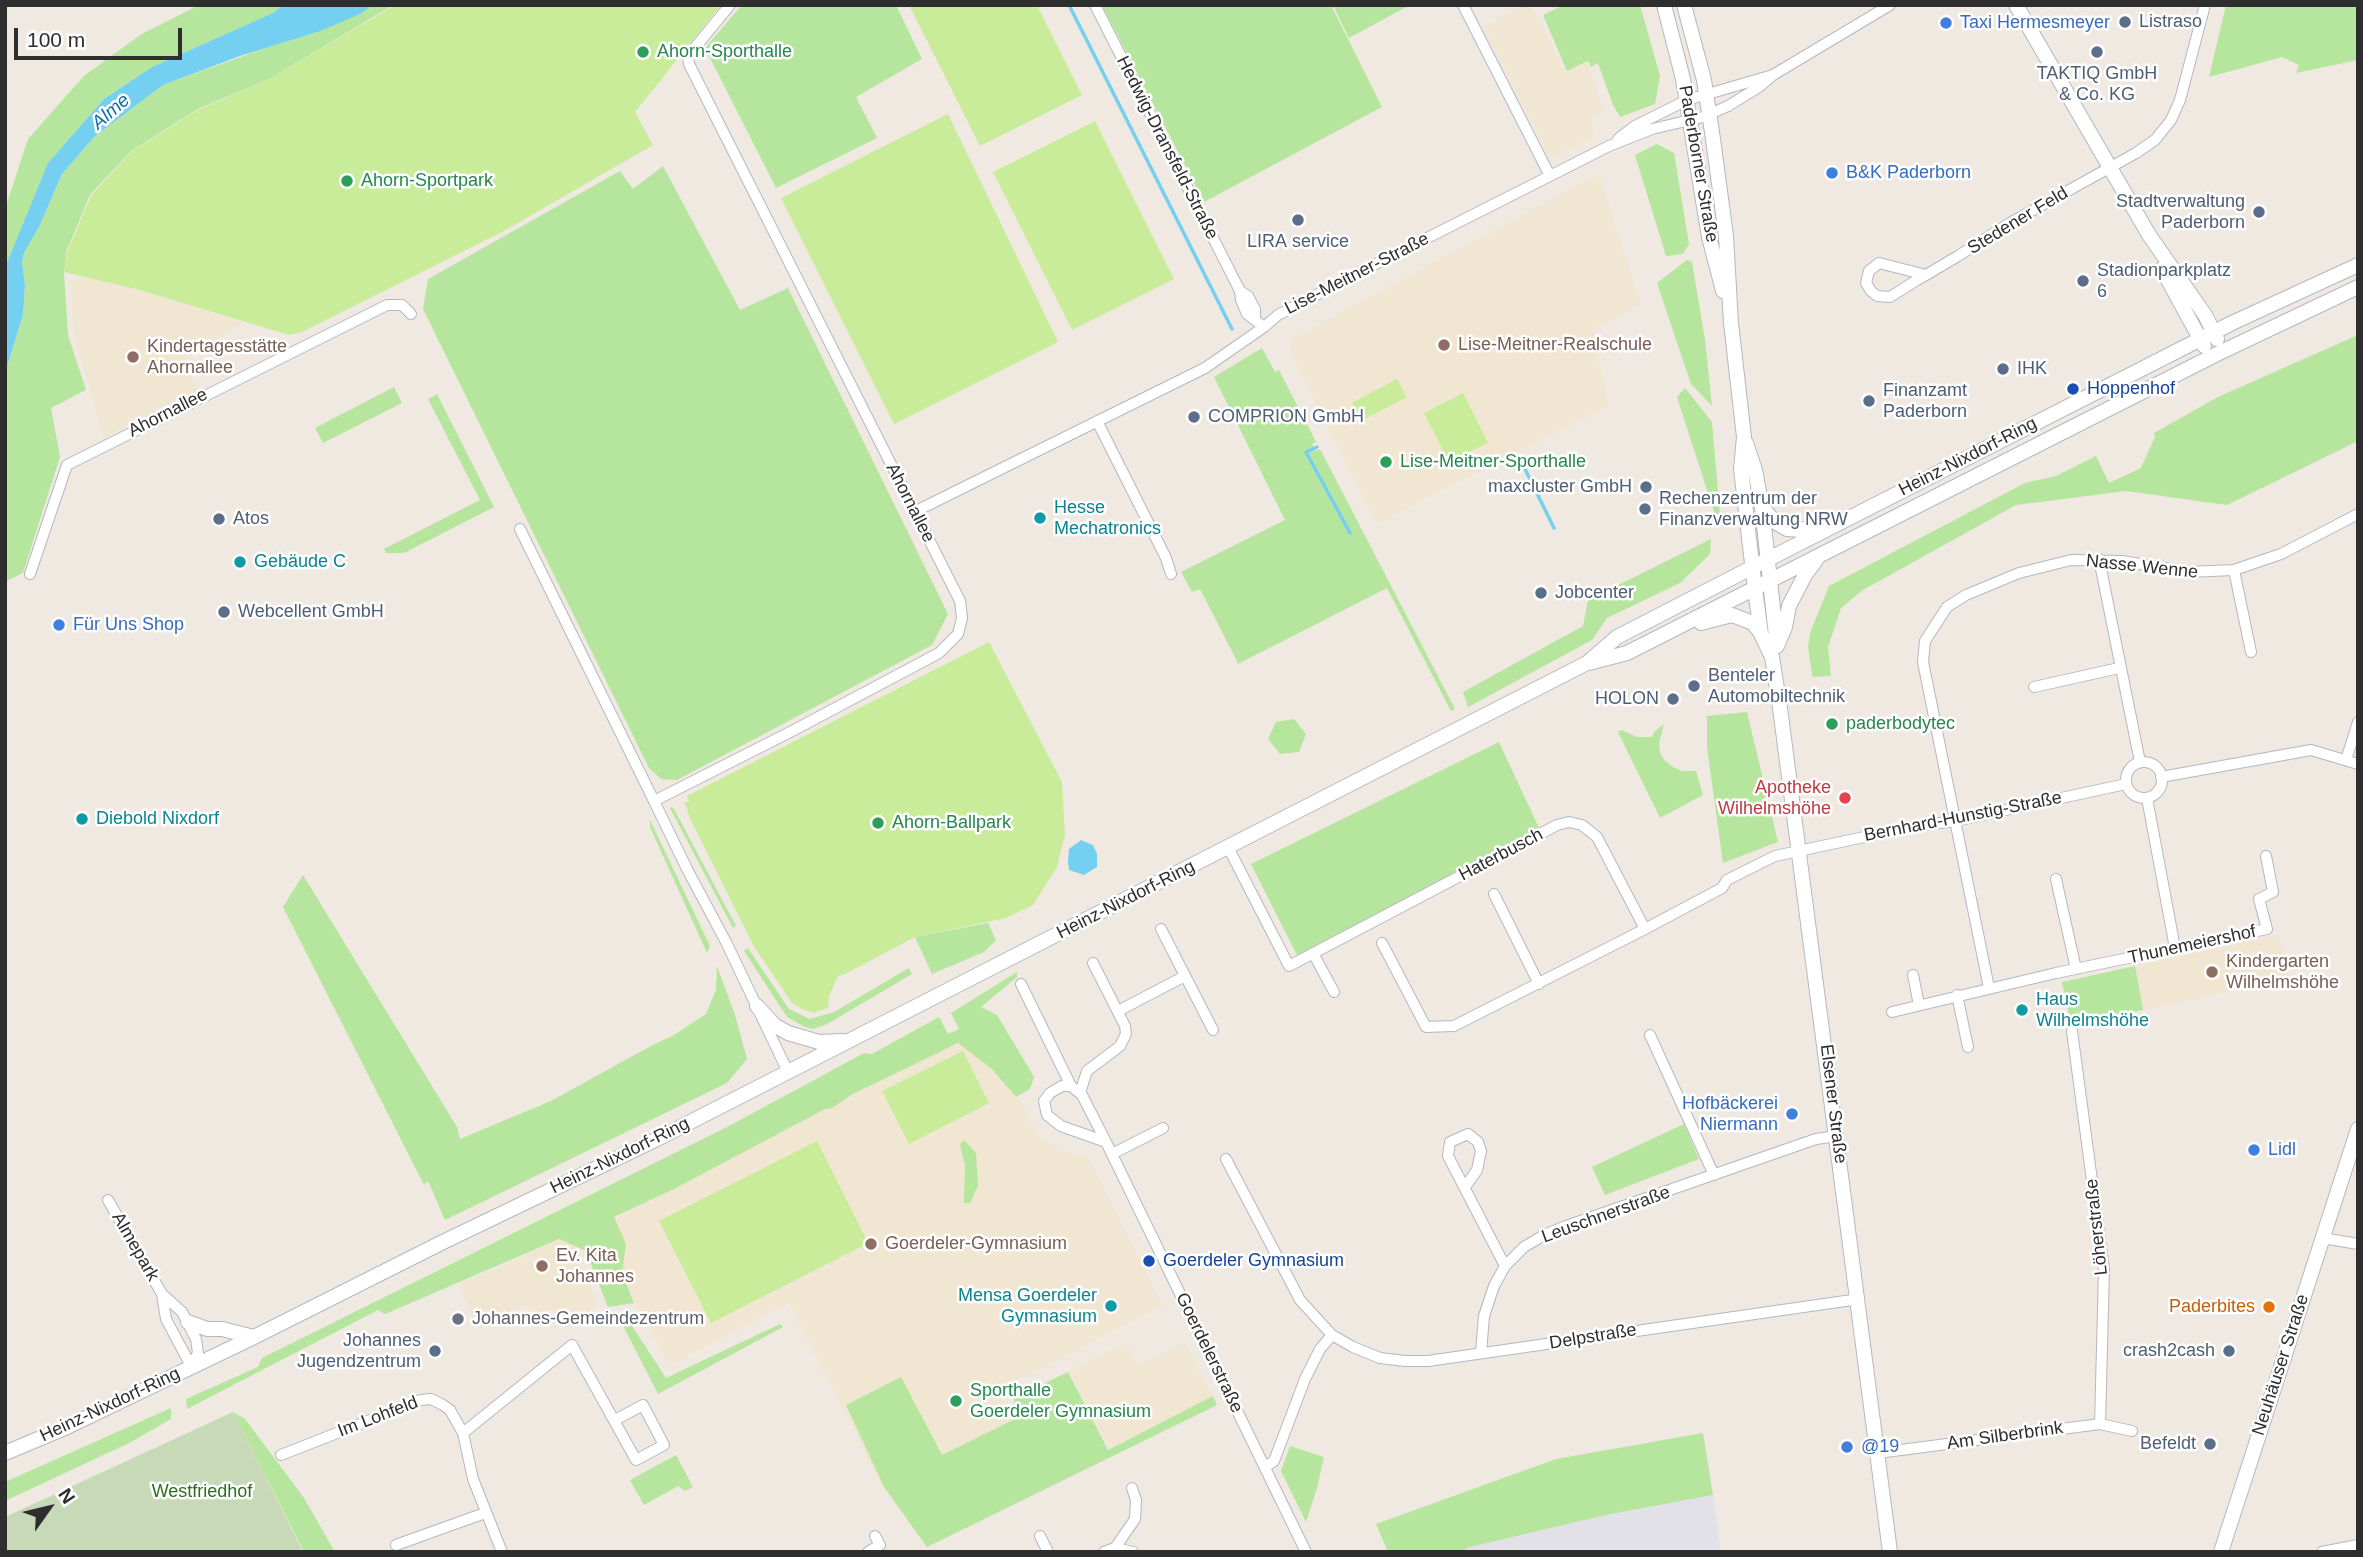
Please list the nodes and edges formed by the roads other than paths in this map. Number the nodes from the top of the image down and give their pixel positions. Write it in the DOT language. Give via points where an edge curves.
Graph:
graph roads {
  1 [pos="730,5"];
  2 [pos="1094,5"];
  3 [pos="1463,5"];
  4 [pos="1664,5"];
  5 [pos="1684,5"];
  6 [pos="1890,5"];
  7 [pos="2016,5"];
  8 [pos="2205,5"];
  9 [pos="1773,75"];
  10 [pos="1706,93"];
  11 [pos="1687,100"];
  12 [pos="1710,115"];
  13 [pos="1690,119"];
  14 [pos="1609,145"];
  15 [pos="2110,167"];
  16 [pos="1550,176"];
  17 [pos="2149,235"];
  18 [pos="2358,265"];
  19 [pos="1926,275"];
  20 [pos="2358,287"];
  21 [pos="411,314"];
  22 [pos="1260,323"];
  23 [pos="1731,323"];
  24 [pos="2214,332"];
  25 [pos="2199,340"];
  26 [pos="2217,354"];
  27 [pos="1097,421"];
  28 [pos="1744,437"];
  29 [pos="1762,507"];
  30 [pos="914,512"];
  31 [pos="2357,519"];
  32 [pos="1841,522"];
  33 [pos="520,529"];
  34 [pos="1819,556"];
  35 [pos="1769,559"];
  36 [pos="2099,559"];
  37 [pos="1753,567"];
  38 [pos="2234,570"];
  39 [pos="30,574"];
  40 [pos="1171,574"];
  41 [pos="1770,581"];
  42 [pos="1755,589"];
  43 [pos="1685,624"];
  44 [pos="1761,634"];
  45 [pos="1775,651"];
  46 [pos="2251,652"];
  47 [pos="1587,663"];
  48 [pos="2119,668"];
  49 [pos="2034,687"];
  50 [pos="2358,722"];
  51 [pos="2346,760"];
  52 [pos="2140,762"];
  53 [pos="2358,764"];
  54 [pos="2161,777"];
  55 [pos="2126,784"];
  56 [pos="2147,798"];
  57 [pos="654,801"];
  58 [pos="1955,821"];
  59 [pos="1228,846"];
  60 [pos="1800,850"];
  61 [pos="2266,856"];
  62 [pos="2056,879"];
  63 [pos="1493,894"];
  64 [pos="1161,929"];
  65 [pos="1644,929"];
  66 [pos="1382,943"];
  67 [pos="2175,948"];
  68 [pos="1313,953"];
  69 [pos="1093,963"];
  70 [pos="2076,969"];
  71 [pos="1913,975"];
  72 [pos="1185,976"];
  73 [pos="1539,984"];
  74 [pos="1021,985"];
  75 [pos="1989,988"];
  76 [pos="1334,992"];
  77 [pos="1957,995"];
  78 [pos="1919,1004"];
  79 [pos="757,1006"];
  80 [pos="1118,1011"];
  81 [pos="1892,1012"];
  82 [pos="1213,1030"];
  83 [pos="2071,1031"];
  84 [pos="1650,1035"];
  85 [pos="848,1041"];
  86 [pos="1968,1047"];
  87 [pos="788,1072"];
  88 [pos="1075,1089"];
  89 [pos="1163,1128"];
  90 [pos="2358,1129"];
  91 [pos="1837,1136"];
  92 [pos="1105,1142"];
  93 [pos="1111,1154"];
  94 [pos="1226,1159"];
  95 [pos="1713,1175"];
  96 [pos="1465,1187"];
  97 [pos="108,1200"];
  98 [pos="2323,1238"];
  99 [pos="2358,1244"];
  100 [pos="1505,1266"];
  101 [pos="162,1294"];
  102 [pos="1859,1299"];
  103 [pos="188,1322"];
  104 [pos="1332,1335"];
  105 [pos="254,1337"];
  106 [pos="1481,1353"];
  107 [pos="191,1366"];
  108 [pos="615,1420"];
  109 [pos="2099,1424"];
  110 [pos="2132,1431"];
  111 [pos="463,1433"];
  112 [pos="5,1453"];
  113 [pos="1878,1453"];
  114 [pos="281,1455"];
  115 [pos="1265,1467"];
  116 [pos="1132,1488"];
  117 [pos="485,1513"];
  118 [pos="875,1536"];
  119 [pos="1040,1536"];
  120 [pos="396,1545"];
  121 [pos="2358,1545"];
  122 [pos="1110,1550"];
  123 [pos="502,1552"];
  124 [pos="868,1552"];
  125 [pos="1048,1552"];
  126 [pos="1133,1552"];
  127 [pos="1306,1552"];
  128 [pos="1890,1552"];
  129 [pos="2221,1552"];
  130 [pos="2322,1552"];
  1 -- 30 [label="street, Ahornallee" via="688,56 689,64"];
  2 -- 22 [label="street, Hedwig-Dransfeld-Straße"];
  3 -- 16 [label="street"];
  4 -- 11 [label="main road, Paderborner Straße"];
  5 -- 10 [label="main road, Paderborner Straße"];
  6 -- 9 [label="street"];
  7 -- 15 [label="main road"];
  8 -- 15 [label="street, Stedener Feld" via="2171,120 2147,147"];
  9 -- 10 [label="street"];
  9 -- 12 [label="street"];
  10 -- 11 [label="street, Lise-Meitner-Straße"];
  10 -- 12 [label="main road, Paderborner Straße"];
  11 -- 13 [label="main road, Paderborner Straße"];
  11 -- 14 [label="street, Lise-Meitner-Straße"];
  12 -- 13 [label="street"];
  12 -- 23 [label="main road, Paderborner Straße" via="1726,236"];
  13 -- 14 [label="street, Lise-Meitner-Straße"];
  13 -- 23 [label="main road, Paderborner Straße" via="1709,237"];
  14 -- 16 [label="street, Lise-Meitner-Straße"];
  15 -- 17 [label="main road"];
  15 -- 19 [label="street, Stedener Feld"];
  16 -- 22 [label="street, Lise-Meitner-Straße"];
  17 -- 24 [label="main road"];
  17 -- 25 [label="main road"];
  18 -- 24 [label="main road, Heinz-Nixdorf-Ring"];
  19 -- 19 [label="street, Stedener Feld" via="1887,298 1874,294 1866,283 1869,271 1879,263"];
  20 -- 26 [label="main road, Heinz-Nixdorf-Ring"];
  21 -- 39 [label="street, Ahornallee" via="402,305 387,305 67,465"];
  22 -- 27 [label="street, Lise-Meitner-Straße" via="1205,368"];
  23 -- 28 [label="main road, Paderborner Straße"];
  24 -- 25 [label="main road, Heinz-Nixdorf-Ring"];
  24 -- 26 [label="main road"];
  25 -- 26 [label="main road"];
  25 -- 32 [label="main road, Heinz-Nixdorf-Ring"];
  26 -- 34 [label="main road, Heinz-Nixdorf-Ring"];
  27 -- 30 [label="street, Lise-Meitner-Straße"];
  27 -- 40 [label="street"];
  28 -- 29 [label="main road, Paderborner Straße"];
  28 -- 37 [label="main road, Paderborner Straße" via="1741,470"];
  29 -- 32 [label="main road" via="1787,529"];
  29 -- 35 [label="main road, Paderborner Straße"];
  30 -- 57 [label="street, Ahornallee" via="960,601 961,625 950,644"];
  31 -- 38 [label="street, Nasse Wenne"];
  32 -- 35 [label="main road, Heinz-Nixdorf-Ring"];
  33 -- 57 [label="street"];
  34 -- 41 [label="main road, Heinz-Nixdorf-Ring"];
  34 -- 45 [label="main road" via="1792,599"];
  35 -- 37 [label="main road, Heinz-Nixdorf-Ring"];
  35 -- 41 [label="main road, Elsener Straße"];
  36 -- 38 [label="street, Nasse Wenne" via="2188,572"];
  36 -- 48 [label="street"];
  36 -- 58 [label="street, Nasse Wenne" via="2042,567 1966,595 1947,607 1925,640 1923,662"];
  37 -- 42 [label="main road, Elsener Straße"];
  37 -- 47 [label="main road, Heinz-Nixdorf-Ring" via="1617,637"];
  38 -- 46 [label="street"];
  41 -- 42 [label="main road, Heinz-Nixdorf-Ring"];
  41 -- 45 [label="main road, Elsener Straße"];
  42 -- 43 [label="main road, Heinz-Nixdorf-Ring"];
  42 -- 44 [label="main road, Elsener Straße"];
  43 -- 44 [label="main road" via="1732,615 1753,623"];
  43 -- 47 [label="main road, Heinz-Nixdorf-Ring" via="1627,653"];
  44 -- 45 [label="main road, Elsener Straße"];
  45 -- 60 [label="main road, Elsener Straße"];
  47 -- 59 [label="main road, Heinz-Nixdorf-Ring"];
  48 -- 49 [label="street"];
  48 -- 52 [label="street"];
  50 -- 51 [label="street"];
  51 -- 53 [label="street"];
  51 -- 54 [label="street" via="2311,750"];
  52 -- 54 [label="street" via="2151,763"];
  52 -- 55 [label="street" via="2130,768"];
  54 -- 56 [label="street" via="2160,788"];
  55 -- 56 [label="street" via="2136,796"];
  55 -- 58 [label="street, Bernhard-Hunstig-Straße"];
  56 -- 67 [label="street"];
  57 -- 79 [label="street"];
  58 -- 60 [label="street, Bernhard-Hunstig-Straße"];
  58 -- 75 [label="street"];
  59 -- 68 [label="street, Haterbusch" via="1289,966"];
  59 -- 85 [label="main road, Heinz-Nixdorf-Ring"];
  60 -- 65 [label="street" via="1775,856 1727,880 1722,888"];
  60 -- 91 [label="main road, Elsener Straße"];
  61 -- 67 [label="street, Thunemeiershof" via="2273,892 2259,898 2267,929"];
  62 -- 70 [label="street"];
  63 -- 73 [label="street, Haterbusch"];
  64 -- 72 [label="street"];
  65 -- 68 [label="street, Haterbusch" via="1597,836 1569,822"];
  65 -- 73 [label="street"];
  66 -- 73 [label="street" via="1426,1027 1454,1026"];
  67 -- 70 [label="street, Thunemeiershof"];
  68 -- 76 [label="street"];
  69 -- 80 [label="street"];
  70 -- 75 [label="street, Thunemeiershof"];
  71 -- 78 [label="street"];
  72 -- 80 [label="street"];
  72 -- 82 [label="street"];
  74 -- 88 [label="street, Goerdelerstraße"];
  75 -- 77 [label="street, Thunemeiershof"];
  77 -- 78 [label="street, Thunemeiershof"];
  77 -- 86 [label="street"];
  78 -- 81 [label="street, Thunemeiershof"];
  79 -- 85 [label="main road" via="788,1033 819,1042"];
  79 -- 87 [label="street"];
  80 -- 88 [label="street" via="1125,1039 1087,1071"];
  83 -- 109 [label="street, Löherstraße" via="2104,1270"];
  84 -- 95 [label="street"];
  85 -- 87 [label="main road, Heinz-Nixdorf-Ring"];
  87 -- 105 [label="main road, Heinz-Nixdorf-Ring"];
  88 -- 92 [label="street, Goerdelerstraße"];
  88 -- 92 [label="street" via="1062,1086 1050,1093 1044,1101 1047,1115 1061,1126"];
  89 -- 93 [label="street"];
  90 -- 98 [label="main road, Neuhäuser Straße"];
  91 -- 95 [label="street, Leuschnerstraße"];
  91 -- 102 [label="main road, Elsener Straße"];
  92 -- 93 [label="street, Goerdelerstraße"];
  93 -- 115 [label="street, Goerdelerstraße"];
  94 -- 104 [label="street, Delpstraße" via="1300,1300"];
  95 -- 100 [label="street, Leuschnerstraße" via="1544,1235"];
  96 -- 100 [label="street"];
  97 -- 101 [label="street, Almepark"];
  98 -- 99 [label="street"];
  98 -- 129 [label="main road, Neuhäuser Straße"];
  100 -- 106 [label="street, Leuschnerstraße" via="1484,1316"];
  101 -- 103 [label="street, Almepark"];
  101 -- 107 [label="street, Almepark" via="166,1319"];
  102 -- 106 [label="street, Delpstraße"];
  102 -- 113 [label="main road, Elsener Straße"];
  103 -- 105 [label="main road"];
  103 -- 107 [label="street, Almepark" via="198,1353"];
  104 -- 106 [label="street, Delpstraße" via="1369,1355 1405,1361"];
  104 -- 115 [label="street" via="1305,1379 1274,1461"];
  105 -- 107 [label="main road, Heinz-Nixdorf-Ring"];
  107 -- 112 [label="main road, Heinz-Nixdorf-Ring"];
  108 -- 108 [label="street" via="636,1460 664,1444 643,1405"];
  108 -- 111 [label="street" via="572,1345"];
  109 -- 110 [label="street, Am Silberbrink"];
  109 -- 113 [label="street, Am Silberbrink"];
  111 -- 114 [label="street, Im Lohfeld" via="450,1410 431,1399 421,1400"];
  111 -- 117 [label="street, Im Lohfeld"];
  113 -- 128 [label="main road, Elsener Straße"];
  115 -- 127 [label="street, Goerdelerstraße"];
  116 -- 122 [label="street" via="1135,1518"];
  117 -- 120 [label="street"];
  117 -- 123 [label="street, Im Lohfeld"];
  118 -- 124 [label="street" via="880,1545"];
  119 -- 125 [label="street"];
  121 -- 130 [label="street"];
  122 -- 126 [label="street"];
}
